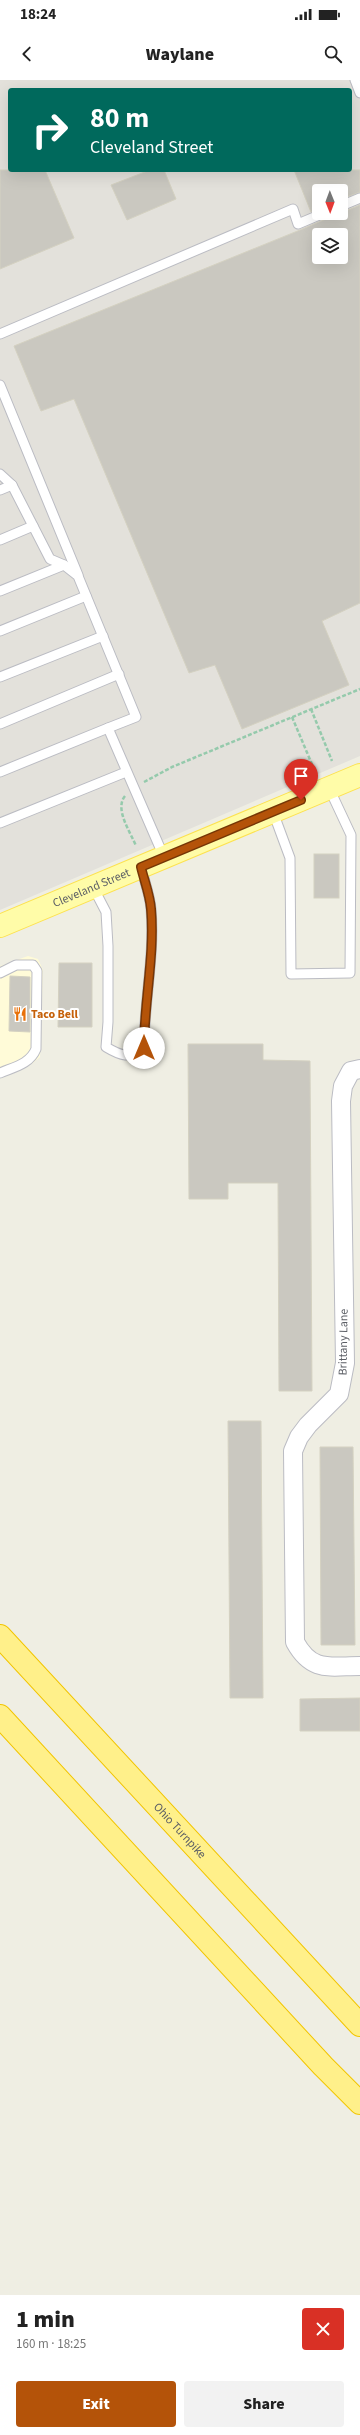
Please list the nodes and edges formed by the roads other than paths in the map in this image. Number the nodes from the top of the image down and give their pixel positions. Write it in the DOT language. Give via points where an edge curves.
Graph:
graph roads {
  1 [pos="355,80"];
  2 [pos="360,93"];
  3 [pos="360,198"];
  4 [pos="348,203"];
  5 [pos="312,218"];
  6 [pos="0,334"];
  7 [pos="0,385"];
  8 [pos="0,474"];
  9 [pos="12,485"];
  10 [pos="0,490"];
  11 [pos="33,526"];
  12 [pos="0,540"];
  13 [pos="64,565"];
  14 [pos="78,576"];
  15 [pos="0,591"];
  16 [pos="86,596"];
  17 [pos="0,631"];
  18 [pos="103,636"];
  19 [pos="120,674"];
  20 [pos="0,676"];
  21 [pos="0,724"];
  22 [pos="108,728"];
  23 [pos="0,772"];
  24 [pos="126,772"];
  25 [pos="360,775"];
  26 [pos="329,788"];
  27 [pos="273,812"];
  28 [pos="0,822"];
  29 [pos="139,856"];
  30 [pos="164,857"];
  31 [pos="93,887"];
  32 [pos="0,926"];
  33 [pos="0,973"];
  34 [pos="356,1070"];
  35 [pos="0,1072"];
  36 [pos="0,1636"];
  37 [pos="360,1666"];
  38 [pos="0,1716"];
  39 [pos="360,2025"];
  40 [pos="360,2103"];
  1 -- 2 [label="lane"];
  3 -- 4 [label="lane"];
  5 -- 6 [label="lane" via="298,224 293,209"];
  7 -- 14 [label="lane"];
  8 -- 9 [label="lane"];
  9 -- 10 [label="lane"];
  9 -- 11 [label="lane"];
  11 -- 12 [label="lane"];
  11 -- 13 [label="lane" via="50,559"];
  13 -- 14 [label="lane"];
  13 -- 15 [label="lane"];
  14 -- 16 [label="lane"];
  16 -- 17 [label="lane"];
  16 -- 18 [label="lane"];
  18 -- 19 [label="lane"];
  18 -- 20 [label="lane"];
  19 -- 21 [label="lane"];
  19 -- 22 [label="lane" via="136,717"];
  22 -- 23 [label="lane"];
  22 -- 24 [label="lane"];
  24 -- 28 [label="lane"];
  24 -- 30 [label="lane"];
  25 -- 26 [label="main road, Cleveland Street"];
  26 -- 27 [label="main road, Cleveland Street"];
  26 -- 27 [label="lane" via="351,835 350,973 291,974 290,858"];
  27 -- 30 [label="main road, Cleveland Street"];
  29 -- 30 [label="main road, Cleveland Street"];
  29 -- 31 [label="main road, Cleveland Street"];
  29 -- 31 [label="lane" via="151,908 150,970 144,1048 136,1054 120,1056 106,1047 106,912"];
  31 -- 32 [label="main road, Cleveland Street"];
  33 -- 35 [label="lane" via="24,963 33,965 38,971 34,1055 24,1064"];
  34 -- 37 [label="street, Brittany Lane" via="343,1086 341,1101 345,1363 339,1394 308,1425 293,1451 295,1642 299,1650 318,1666"];
  36 -- 39 [label="highway, Ohio Turnpike"];
  38 -- 40 [label="highway"];
}
